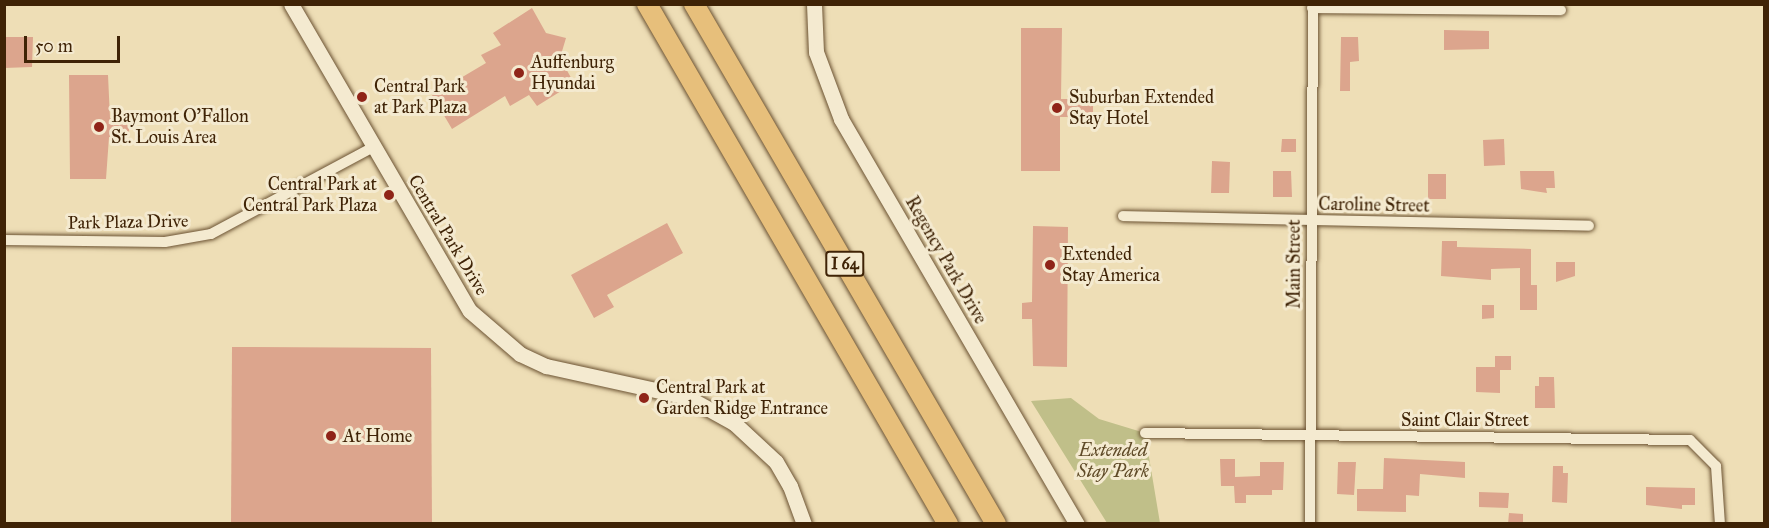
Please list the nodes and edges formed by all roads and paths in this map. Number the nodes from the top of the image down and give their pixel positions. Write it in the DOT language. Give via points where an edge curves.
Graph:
graph roads {
  1 [pos="291,4"];
  2 [pos="647,4"];
  3 [pos="694,4"];
  4 [pos="814,4"];
  5 [pos="1312,6"];
  6 [pos="1561,10"];
  7 [pos="373,147"];
  8 [pos="1122,216"];
  9 [pos="1310,220"];
  10 [pos="1589,226"];
  11 [pos="4,240"];
  12 [pos="1145,433"];
  13 [pos="1310,436"];
  14 [pos="804,524"];
  15 [pos="948,524"];
  16 [pos="996,524"];
  17 [pos="1077,524"];
  18 [pos="1310,524"];
  19 [pos="1720,524"];
  1 -- 7 [label="street, Central Park Drive"];
  2 -- 15 [label="highway, I 64"];
  3 -- 16 [label="highway, I 64"];
  4 -- 17 [label="street, Regency Park Drive" via="816,52 841,119"];
  5 -- 6 [label="street"];
  5 -- 9 [label="street, Main Street"];
  7 -- 11 [label="street, Park Plaza Drive" via="236,224 192,239"];
  7 -- 14 [label="street, Central Park Drive" via="452,284 470,311 493,333 520,354 546,366 687,397 710,408 755,439 776,462"];
  8 -- 9 [label="street, Caroline Street"];
  9 -- 10 [label="street, Caroline Street"];
  9 -- 13 [label="street, Main Street"];
  12 -- 13 [label="street, Saint Clair Street"];
  13 -- 18 [label="street, Main Street"];
  13 -- 19 [label="street, Saint Clair Street" via="1690,440 1716,466"];
}
